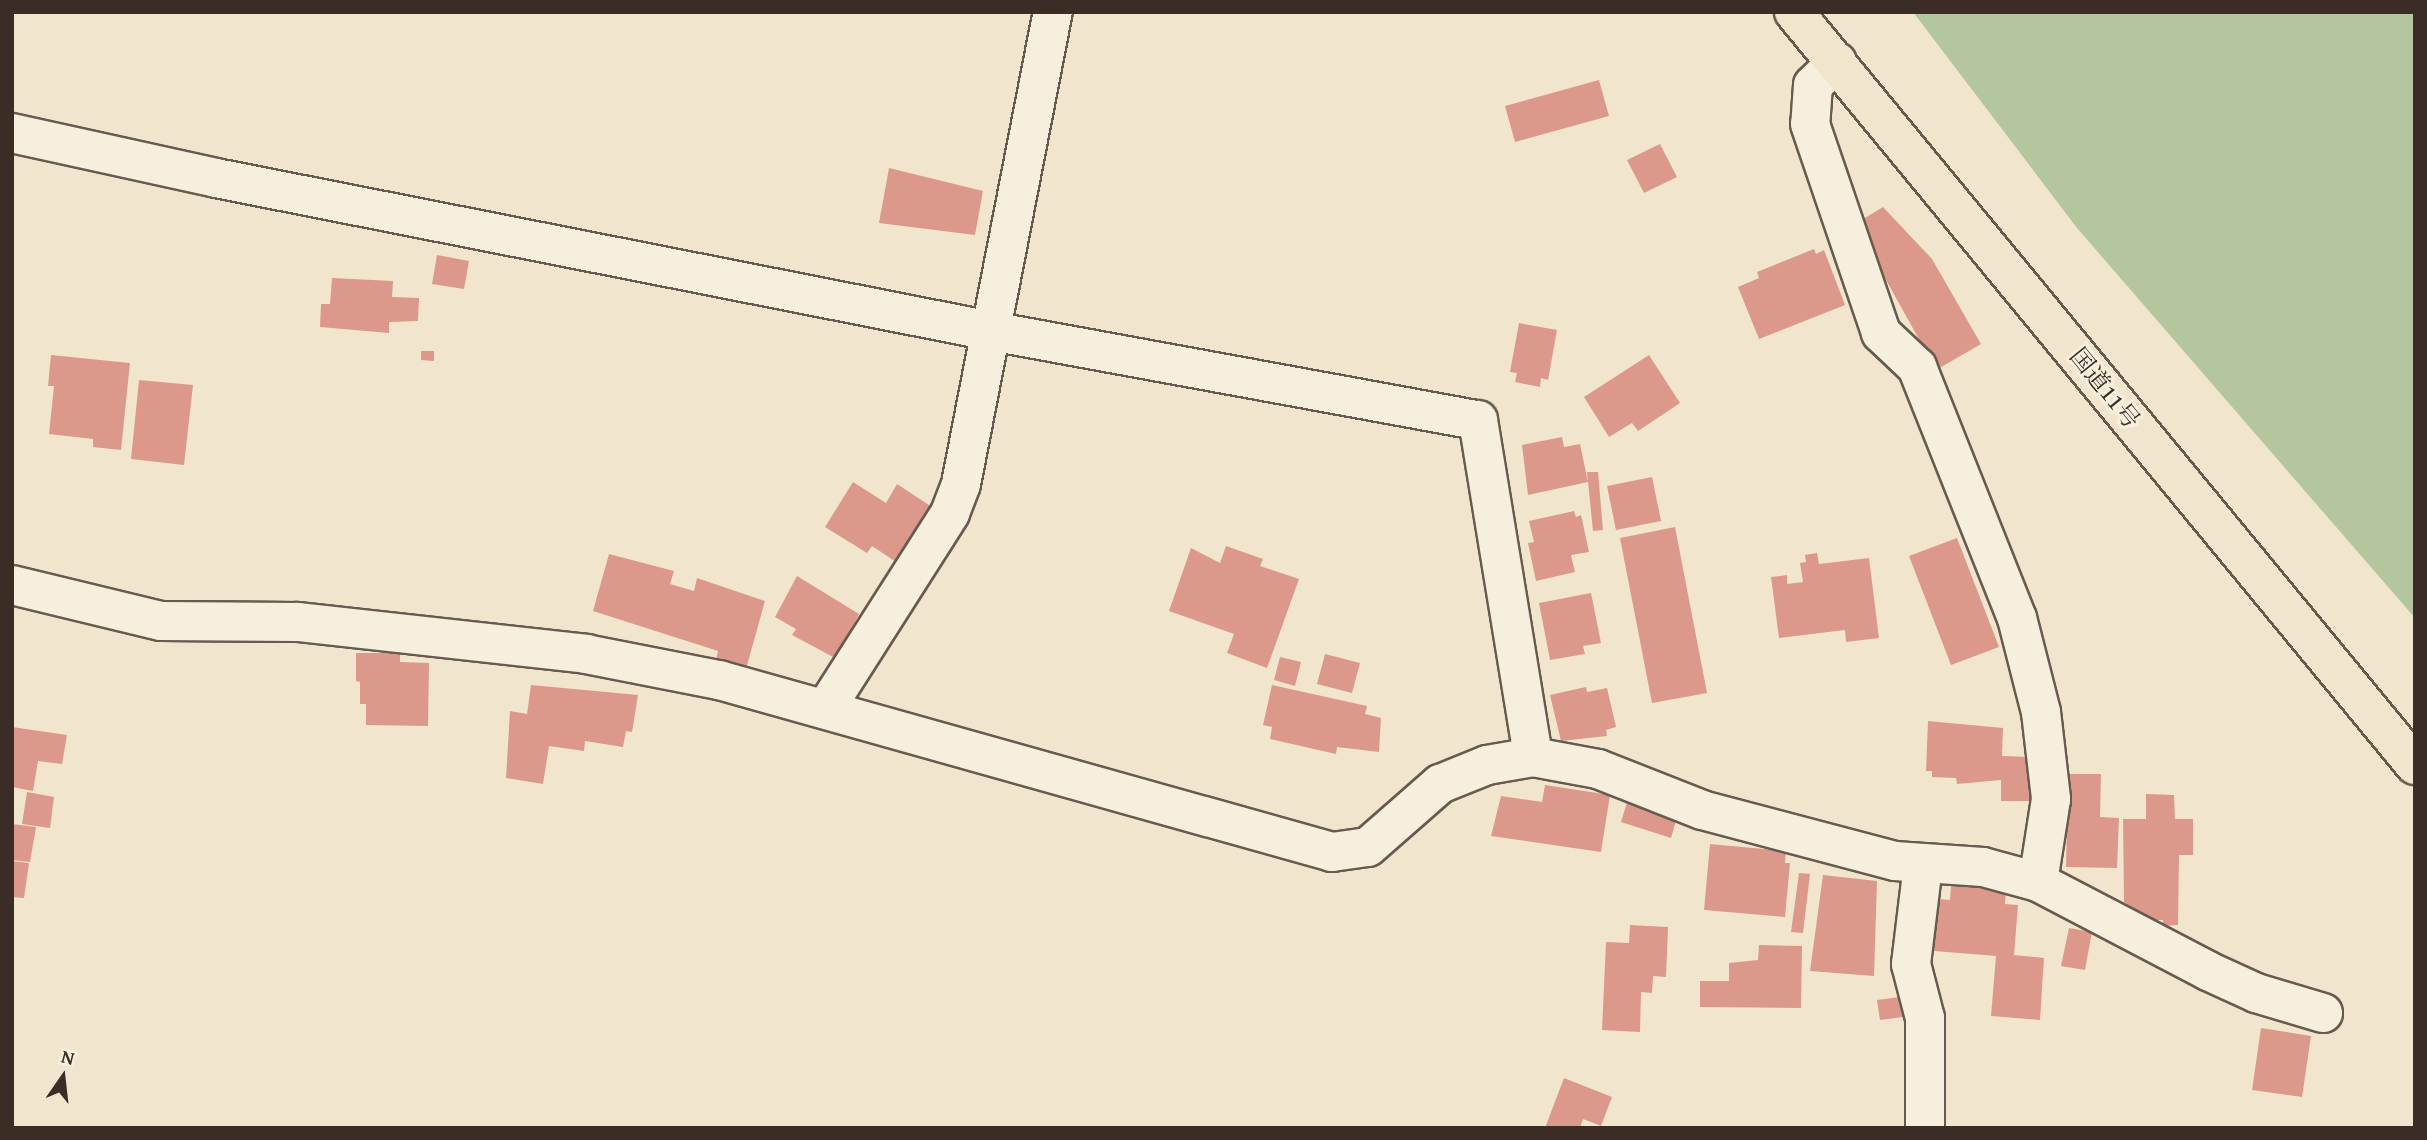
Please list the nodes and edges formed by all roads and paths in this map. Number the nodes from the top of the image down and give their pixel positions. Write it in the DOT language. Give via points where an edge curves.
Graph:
graph roads {
  1 [pos="1054,12"];
  2 [pos="1794,12"];
  3 [pos="1837,62"];
  4 [pos="12,133"];
  5 [pos="991,331"];
  6 [pos="12,585"];
  7 [pos="826,708"];
  8 [pos="1533,757"];
  9 [pos="2415,765"];
  10 [pos="1923,865"];
  11 [pos="2038,882"];
  12 [pos="2323,1013"];
  13 [pos="1925,1128"];
  1 -- 5 [label="street"];
  2 -- 3 [label="highway, 国道11号"];
  3 -- 9 [label="highway, 国道11号"];
  3 -- 11 [label="street" via="1814,85 1810,124 1881,333 1917,367 2012,606 2041,712 2051,799"];
  4 -- 5 [label="street" via="216,178"];
  5 -- 7 [label="street" via="961,484 950,513"];
  5 -- 8 [label="street" via="1478,420"];
  6 -- 7 [label="street" via="161,621 298,622 586,654"];
  7 -- 8 [label="street" via="1332,852 1368,847 1440,784 1487,765"];
  8 -- 10 [label="street" via="1598,769 1702,810"];
  10 -- 11 [label="street" via="1983,867"];
  10 -- 13 [label="street" via="1911,964 1925,1018"];
  11 -- 12 [label="street" via="2208,971 2256,993"];
}
